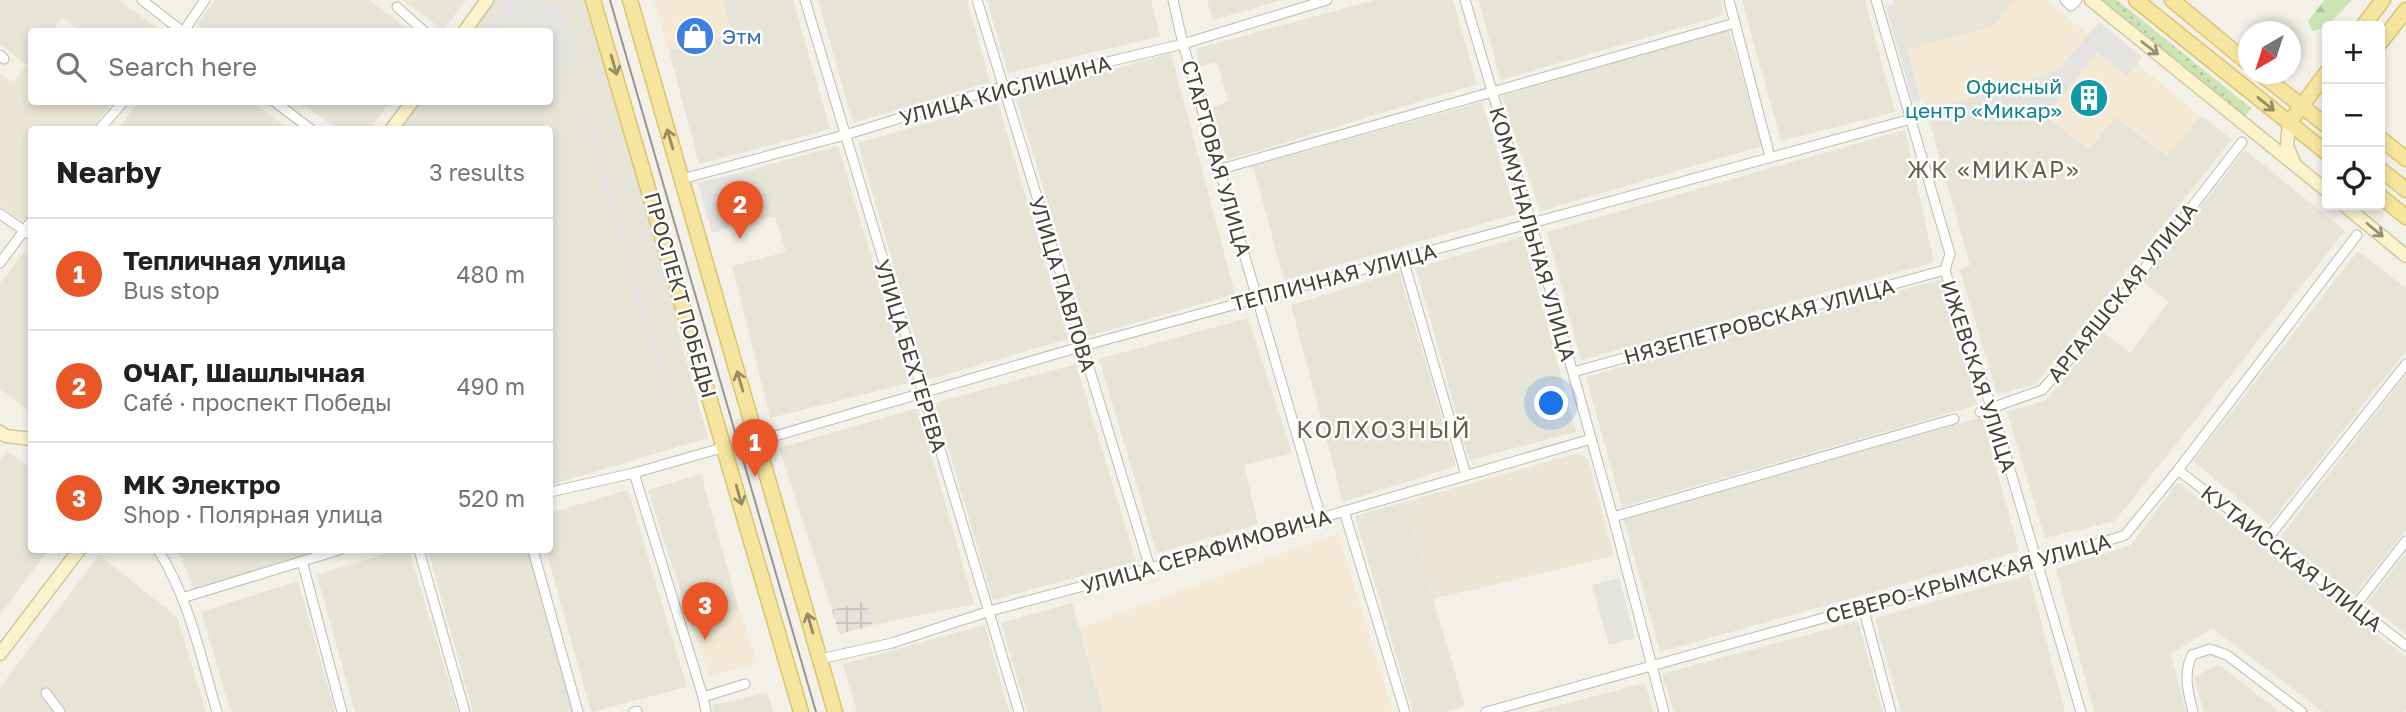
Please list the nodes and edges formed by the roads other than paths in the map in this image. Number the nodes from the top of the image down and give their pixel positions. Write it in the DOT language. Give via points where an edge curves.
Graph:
graph roads {
  1 [pos="142,0"];
  2 [pos="205,0"];
  3 [pos="487,0"];
  4 [pos="593,0"];
  5 [pos="631,0"];
  6 [pos="805,0"];
  7 [pos="977,0"];
  8 [pos="1173,0"];
  9 [pos="1327,0"];
  10 [pos="1465,0"];
  11 [pos="1729,0"];
  12 [pos="1876,0"];
  13 [pos="2064,0"];
  14 [pos="2077,0"];
  15 [pos="2136,0"];
  16 [pos="2172,0"];
  17 [pos="2383,0"];
  18 [pos="2094,3"];
  19 [pos="397,7"];
  20 [pos="2406,10"];
  21 [pos="2367,21"];
  22 [pos="1735,23"];
  23 [pos="178,28"];
  24 [pos="186,28"];
  25 [pos="421,28"];
  26 [pos="467,28"];
  27 [pos="2385,37"];
  28 [pos="1183,44"];
  29 [pos="2238,54"];
  30 [pos="2322,79"];
  31 [pos="2274,84"];
  32 [pos="1002,87"];
  33 [pos="1492,92"];
  34 [pos="120,105"];
  35 [pos="279,105"];
  36 [pos="410,105"];
  37 [pos="2301,106"];
  38 [pos="1911,119"];
  39 [pos="2322,122"];
  40 [pos="2289,123"];
  41 [pos="102,126"];
  42 [pos="307,126"];
  43 [pos="394,126"];
  44 [pos="845,135"];
  45 [pos="2242,142"];
  46 [pos="2385,142"];
  47 [pos="2322,149"];
  48 [pos="1770,157"];
  49 [pos="2406,159"];
  50 [pos="2296,166"];
  51 [pos="1221,169"];
  52 [pos="2385,173"];
  53 [pos="682,179"];
  54 [pos="2322,187"];
  55 [pos="2406,190"];
  56 [pos="2385,200"];
  57 [pos="2350,210"];
  58 [pos="0,214"];
  59 [pos="2406,217"];
  60 [pos="1531,222"];
  61 [pos="28,233"];
  62 [pos="2357,235"];
  63 [pos="2406,256"];
  64 [pos="1403,259"];
  65 [pos="0,263"];
  66 [pos="1945,270"];
  67 [pos="1257,298"];
  68 [pos="1083,346"];
  69 [pos="2406,364"];
  70 [pos="1573,372"];
  71 [pos="922,394"];
  72 [pos="1992,408"];
  73 [pos="1980,412"];
  74 [pos="1954,419"];
  75 [pos="2,437"];
  76 [pos="28,439"];
  77 [pos="1591,439"];
  78 [pos="758,442"];
  79 [pos="725,447"];
  80 [pos="2178,470"];
  81 [pos="634,473"];
  82 [pos="1466,475"];
  83 [pos="553,491"];
  84 [pos="1344,511"];
  85 [pos="1613,517"];
  86 [pos="1321,518"];
  87 [pos="2268,538"];
  88 [pos="2406,541"];
  89 [pos="77,553"];
  90 [pos="160,553"];
  91 [pos="329,553"];
  92 [pos="420,553"];
  93 [pos="534,553"];
  94 [pos="302,561"];
  95 [pos="2038,563"];
  96 [pos="1150,568"];
  97 [pos="183,598"];
  98 [pos="2355,606"];
  99 [pos="1863,607"];
  100 [pos="990,611"];
  101 [pos="2406,646"];
  102 [pos="0,654"];
  103 [pos="820,659"];
  104 [pos="1651,665"];
  105 [pos="745,684"];
  106 [pos="46,693"];
  107 [pos="704,697"];
  108 [pos="60,712"];
  109 [pos="217,712"];
  110 [pos="342,712"];
  111 [pos="465,712"];
  112 [pos="578,712"];
  113 [pos="706,712"];
  114 [pos="801,712"];
  115 [pos="835,712"];
  116 [pos="1019,712"];
  117 [pos="1405,712"];
  118 [pos="1486,712"];
  119 [pos="1664,712"];
  120 [pos="1891,712"];
  121 [pos="2081,712"];
  122 [pos="2193,712"];
  123 [pos="2302,712"];
  1 -- 23 [label="street"];
  2 -- 24 [label="street"];
  3 -- 26 [label="main road"];
  4 -- 79 [label="main road, ПРОСПЕКТ ПОБЕДЫ, one-way"];
  53 -- 5 [label="main road, ПРОСПЕКТ ПОБЕДЫ, one-way"];
  6 -- 44 [label="street, УЛИЦА БЕХТЕРЕВА"];
  7 -- 32 [label="street, УЛИЦА ПАВЛОВА"];
  8 -- 28 [label="street, СТАРТОВАЯ УЛИЦА"];
  9 -- 28 [label="street, УЛИЦА КИСЛИЦИНА"];
  10 -- 33 [label="street, КОММУНАЛЬНАЯ УЛИЦА"];
  11 -- 22 [label="street"];
  12 -- 38 [label="street, ИЖЕВСКАЯ УЛИЦА"];
  13 -- 14 [label="street" via="2071,5"];
  15 -- 40 [label="main road, one-way"];
  16 -- 29 [label="main road"];
  17 -- 21 [label="main road"];
  18 -- 50 [label="main road, one-way"];
  19 -- 25 [label="street"];
  20 -- 27 [label="main road"];
  22 -- 33 [label="street"];
  22 -- 48 [label="street"];
  28 -- 32 [label="street, УЛИЦА КИСЛИЦИНА"];
  28 -- 51 [label="street, СТАРТОВАЯ УЛИЦА"];
  30 -- 37 [label="main road"];
  31 -- 37 [label="main road"];
  32 -- 44 [label="street, УЛИЦА КИСЛИЦИНА"];
  32 -- 68 [label="street, УЛИЦА ПАВЛОВА"];
  33 -- 51 [label="street"];
  33 -- 60 [label="street, КОММУНАЛЬНАЯ УЛИЦА"];
  34 -- 41 [label="street"];
  35 -- 42 [label="street"];
  36 -- 43 [label="main road"];
  37 -- 39 [label="main road"];
  37 -- 40 [label="main road"];
  38 -- 48 [label="street, ТЕПЛИЧНАЯ УЛИЦА"];
  38 -- 66 [label="street, ИЖЕВСКАЯ УЛИЦА" via="1950,254"];
  40 -- 47 [label="main road"];
  40 -- 50 [label="main road" via="2287,146"];
  44 -- 53 [label="street, УЛИЦА КИСЛИЦИНА"];
  44 -- 71 [label="street, УЛИЦА БЕХТЕРЕВА"];
  45 -- 72 [label="street, АРГАЯШСКАЯ УЛИЦА" via="2103,322 2042,390"];
  46 -- 49 [label="main road"];
  48 -- 60 [label="street, ТЕПЛИЧНАЯ УЛИЦА"];
  50 -- 54 [label="main road"];
  51 -- 67 [label="street, СТАРТОВАЯ УЛИЦА"];
  52 -- 55 [label="main road"];
  78 -- 53 [label="main road, ПРОСПЕКТ ПОБЕДЫ, one-way"];
  56 -- 59 [label="main road"];
  57 -- 63 [label="main road, one-way"];
  58 -- 61 [label="street"];
  60 -- 64 [label="street, ТЕПЛИЧНАЯ УЛИЦА"];
  60 -- 70 [label="street, КОММУНАЛЬНАЯ УЛИЦА"];
  61 -- 65 [label="street"];
  62 -- 80 [label="street, СЕВЕРО-КРЫМСКАЯ УЛИЦА"];
  64 -- 67 [label="street, ТЕПЛИЧНАЯ УЛИЦА"];
  64 -- 82 [label="street"];
  66 -- 70 [label="street, НЯЗЕПЕТРОВСКАЯ УЛИЦА"];
  66 -- 72 [label="street, ИЖЕВСКАЯ УЛИЦА"];
  67 -- 68 [label="street, ТЕПЛИЧНАЯ УЛИЦА"];
  67 -- 86 [label="street, СТАРТОВАЯ УЛИЦА"];
  68 -- 71 [label="street, ТЕПЛИЧНАЯ УЛИЦА"];
  68 -- 96 [label="street, УЛИЦА ПАВЛОВА"];
  69 -- 87 [label="street"];
  70 -- 77 [label="street, КОММУНАЛЬНАЯ УЛИЦА"];
  71 -- 78 [label="street, ТЕПЛИЧНАЯ УЛИЦА"];
  71 -- 100 [label="street, УЛИЦА БЕХТЕРЕВА"];
  72 -- 73 [label="street, АРГАЯШСКАЯ УЛИЦА"];
  72 -- 95 [label="street, ИЖЕВСКАЯ УЛИЦА"];
  74 -- 85 [label="street"];
  75 -- 76 [label="main road"];
  77 -- 82 [label="street, УЛИЦА СЕРАФИМОВИЧА"];
  77 -- 85 [label="street, КОММУНАЛЬНАЯ УЛИЦА"];
  103 -- 78 [label="main road, ПРОСПЕКТ ПОБЕДЫ, one-way"];
  79 -- 81 [label="street"];
  79 -- 114 [label="main road, ПРОСПЕКТ ПОБЕДЫ, one-way"];
  80 -- 87 [label="street, КУТАИССКАЯ УЛИЦА"];
  80 -- 95 [label="street, СЕВЕРО-КРЫМСКАЯ УЛИЦА" via="2125,535"];
  81 -- 83 [label="street"];
  81 -- 107 [label="street"];
  82 -- 84 [label="street, УЛИЦА СЕРАФИМОВИЧА"];
  84 -- 86 [label="street, УЛИЦА СЕРАФИМОВИЧА"];
  84 -- 117 [label="street"];
  85 -- 104 [label="street, КОММУНАЛЬНАЯ УЛИЦА"];
  86 -- 96 [label="street, УЛИЦА СЕРАФИМОВИЧА"];
  87 -- 98 [label="street, КУТАИССКАЯ УЛИЦА"];
  88 -- 98 [label="street"];
  89 -- 102 [label="main road"];
  90 -- 97 [label="street"];
  91 -- 94 [label="street"];
  92 -- 111 [label="street"];
  93 -- 112 [label="street"];
  94 -- 97 [label="street"];
  94 -- 110 [label="street"];
  95 -- 99 [label="street, СЕВЕРО-КРЫМСКАЯ УЛИЦА"];
  95 -- 121 [label="street, ИЖЕВСКАЯ УЛИЦА"];
  96 -- 100 [label="street, УЛИЦА СЕРАФИМОВИЧА"];
  97 -- 109 [label="street"];
  98 -- 101 [label="street, КУТАИССКАЯ УЛИЦА"];
  99 -- 104 [label="street, СЕВЕРО-КРЫМСКАЯ УЛИЦА"];
  99 -- 120 [label="street"];
  100 -- 103 [label="street, УЛИЦА СЕРАФИМОВИЧА" via="892,643"];
  100 -- 116 [label="street, УЛИЦА БЕХТЕРЕВА"];
  103 -- 115 [label="main road, ПРОСПЕКТ ПОБЕДЫ"];
  104 -- 118 [label="street, СЕВЕРО-КРЫМСКАЯ УЛИЦА"];
  104 -- 119 [label="street, КОММУНАЛЬНАЯ УЛИЦА"];
  105 -- 107 [label="street"];
  106 -- 108 [label="street"];
  107 -- 113 [label="street"];
  122 -- 123 [label="street" via="2187,666 2192,655 2210,649 2227,655"];
}
